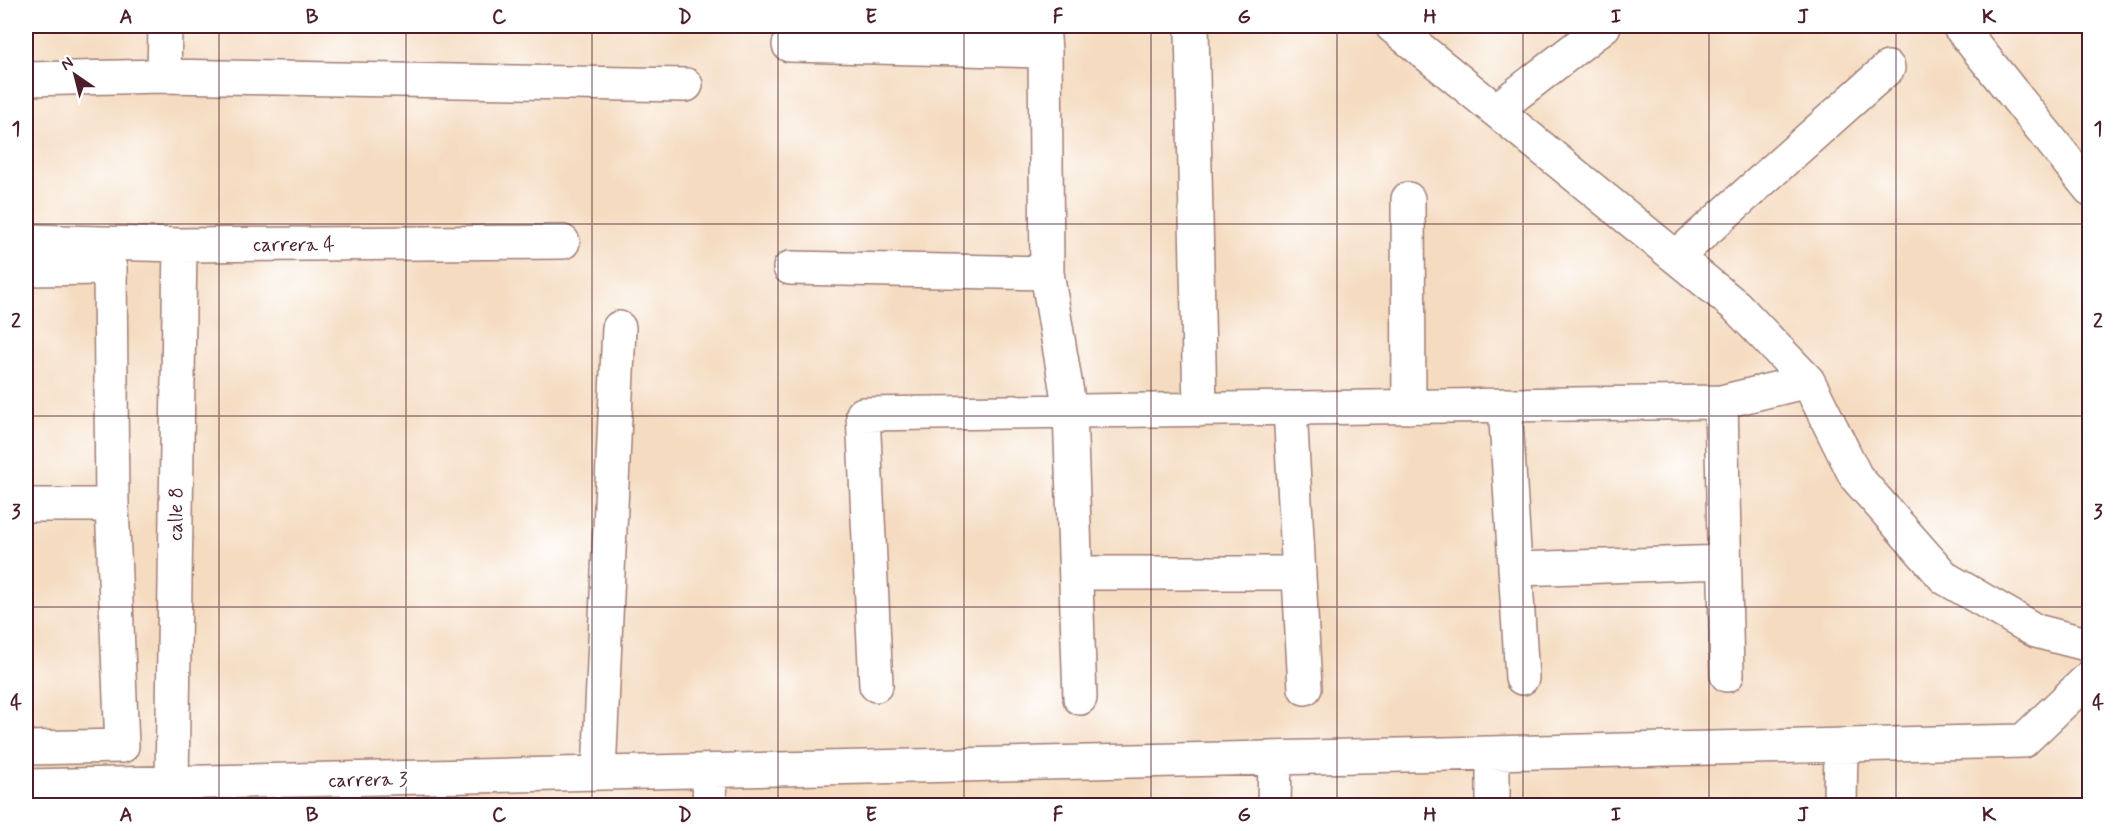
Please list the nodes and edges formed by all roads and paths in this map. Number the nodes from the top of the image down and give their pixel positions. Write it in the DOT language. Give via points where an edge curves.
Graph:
graph roads {
  1 [pos="165,26"];
  2 [pos="1192,26"];
  3 [pos="1392,26"];
  4 [pos="1604,26"];
  5 [pos="1959,26"];
  6 [pos="1044,38"];
  7 [pos="789,45"];
  8 [pos="1888,68"];
  9 [pos="164,76"];
  10 [pos="26,78"];
  11 [pos="686,85"];
  12 [pos="1496,110"];
  13 [pos="2090,189"];
  14 [pos="1408,199"];
  15 [pos="26,241"];
  16 [pos="563,242"];
  17 [pos="180,245"];
  18 [pos="1676,257"];
  19 [pos="790,268"];
  20 [pos="26,269"];
  21 [pos="1047,273"];
  22 [pos="619,328"];
  23 [pos="1808,381"];
  24 [pos="1721,402"];
  25 [pos="1505,405"];
  26 [pos="1409,407"];
  27 [pos="1290,408"];
  28 [pos="1200,410"];
  29 [pos="1070,411"];
  30 [pos="112,505"];
  31 [pos="26,506"];
  32 [pos="1724,562"];
  33 [pos="1515,569"];
  34 [pos="1076,573"];
  35 [pos="1299,573"];
  36 [pos="2090,645"];
  37 [pos="1727,675"];
  38 [pos="2090,677"];
  39 [pos="1522,678"];
  40 [pos="876,685"];
  41 [pos="1305,688"];
  42 [pos="1080,698"];
  43 [pos="1841,745"];
  44 [pos="26,748"];
  45 [pos="1493,753"];
  46 [pos="1275,758"];
  47 [pos="710,771"];
  48 [pos="599,773"];
  49 [pos="172,784"];
  50 [pos="26,786"];
  51 [pos="709,806"];
  52 [pos="1274,806"];
  53 [pos="1493,806"];
  54 [pos="1840,806"];
  1 -- 9 [label="street"];
  2 -- 28 [label="street"];
  3 -- 12 [label="street"];
  4 -- 12 [label="street"];
  5 -- 13 [label="street"];
  6 -- 7 [label="street"];
  6 -- 21 [label="street"];
  8 -- 18 [label="street"];
  9 -- 10 [label="street"];
  9 -- 11 [label="street"];
  12 -- 18 [label="street"];
  14 -- 26 [label="street"];
  15 -- 17 [label="street, carrera 4"];
  16 -- 17 [label="street, carrera 4"];
  17 -- 49 [label="street, calle 8"];
  18 -- 23 [label="street" via="1736,306"];
  19 -- 21 [label="street"];
  20 -- 30 [label="street" via="110,268"];
  21 -- 29 [label="street"];
  22 -- 48 [label="street"];
  23 -- 24 [label="street"];
  23 -- 36 [label="street" via="1856,477 1945,578 2036,631"];
  24 -- 25 [label="street"];
  24 -- 32 [label="street"];
  25 -- 26 [label="street"];
  25 -- 33 [label="street"];
  26 -- 27 [label="street"];
  27 -- 28 [label="street"];
  27 -- 35 [label="street"];
  28 -- 29 [label="street"];
  29 -- 34 [label="street"];
  29 -- 40 [label="street" via="863,414"];
  30 -- 31 [label="street"];
  30 -- 44 [label="street" via="122,746"];
  32 -- 33 [label="street"];
  32 -- 37 [label="street"];
  33 -- 39 [label="street"];
  34 -- 35 [label="street"];
  34 -- 42 [label="street"];
  35 -- 41 [label="street"];
  38 -- 43 [label="street, carrera 3" via="2023,741"];
  43 -- 45 [label="street, carrera 3"];
  43 -- 54 [label="street"];
  45 -- 46 [label="street, carrera 3"];
  45 -- 53 [label="street"];
  46 -- 47 [label="street, carrera 3"];
  46 -- 52 [label="street"];
  47 -- 48 [label="street, carrera 3"];
  47 -- 51 [label="street"];
  48 -- 49 [label="street, carrera 3"];
  49 -- 50 [label="street, carrera 3"];
}
